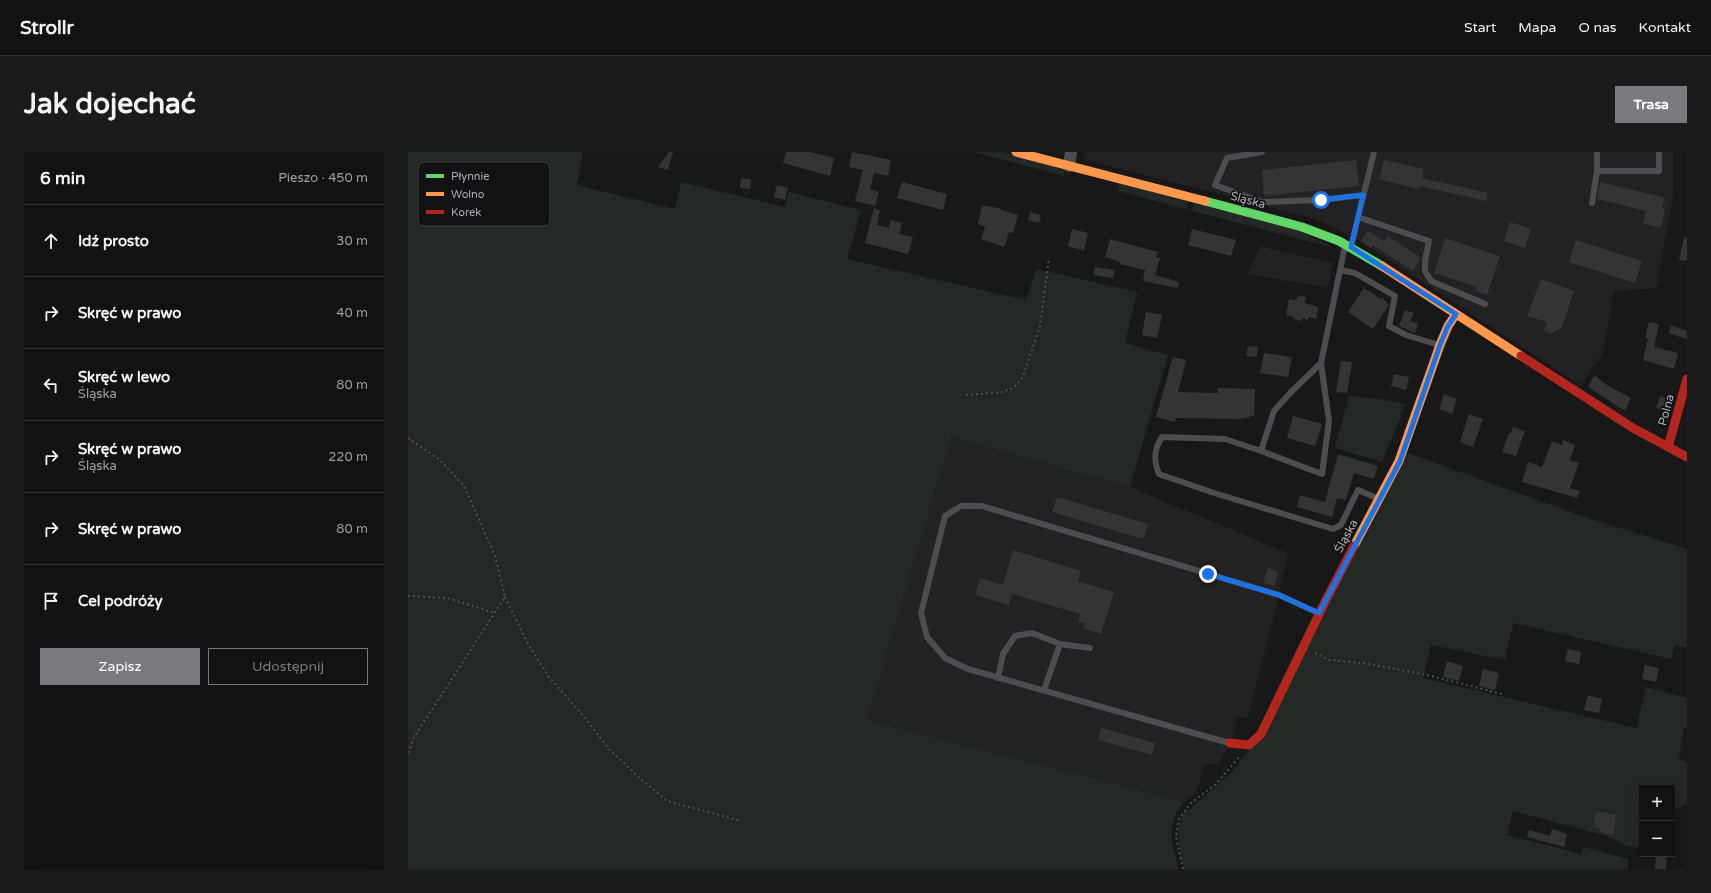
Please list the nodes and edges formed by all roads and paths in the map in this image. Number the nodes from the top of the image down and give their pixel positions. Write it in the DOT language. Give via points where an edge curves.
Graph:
graph roads {
  1 [pos="1016,152"];
  2 [pos="1071,152"];
  3 [pos="1262,152"];
  4 [pos="1374,152"];
  5 [pos="1596,152"];
  6 [pos="1659,152"];
  7 [pos="1069,166"];
  8 [pos="1596,171"];
  9 [pos="1363,195"];
  10 [pos="1592,203"];
  11 [pos="1358,217"];
  12 [pos="1348,245"];
  13 [pos="1049,258"];
  14 [pos="1340,270"];
  15 [pos="1486,304"];
  16 [pos="1456,314"];
  17 [pos="1440,345"];
  18 [pos="1321,363"];
  19 [pos="1687,379"];
  20 [pos="966,395"];
  21 [pos="408,438"];
  22 [pos="1668,447"];
  23 [pos="1261,452"];
  24 [pos="1687,457"];
  25 [pos="1379,499"];
  26 [pos="408,596"];
  27 [pos="505,597"];
  28 [pos="495,613"];
  29 [pos="1319,613"];
  30 [pos="1060,644"];
  31 [pos="1304,647"];
  32 [pos="1090,648"];
  33 [pos="998,678"];
  34 [pos="1044,690"];
  35 [pos="1502,694"];
  36 [pos="1230,743"];
  37 [pos="1249,745"];
  38 [pos="408,753"];
  39 [pos="741,821"];
  40 [pos="1183,869"];
  1 -- 7 [label="main road, Śląska"];
  2 -- 7 [label="street"];
  3 -- 9 [label="lane" via="1227,158 1215,185 1262,202 1321,200"];
  4 -- 9 [label="lane"];
  5 -- 8 [label="lane"];
  6 -- 8 [label="lane" via="1659,171"];
  7 -- 12 [label="main road, Śląska" via="1302,227"];
  8 -- 10 [label="lane"];
  9 -- 11 [label="lane"];
  11 -- 12 [label="lane"];
  11 -- 15 [label="lane" via="1429,241 1424,261 1425,271 1431,281"];
  12 -- 14 [label="lane"];
  12 -- 16 [label="main road, Śląska"];
  13 -- 20 [label="path" via="1040,326 1022,379 1013,388 1002,392"];
  14 -- 17 [label="lane" via="1355,273 1395,296 1389,326 1406,335"];
  14 -- 18 [label="lane"];
  16 -- 17 [label="main road, Śląska"];
  16 -- 22 [label="main road, Śląska" via="1633,428"];
  17 -- 25 [label="main road, Śląska" via="1400,461"];
  18 -- 23 [label="lane" via="1274,411"];
  18 -- 23 [label="lane" via="1329,421 1322,474"];
  19 -- 22 [label="main road, Polna"];
  21 -- 27 [label="path" via="440,460 464,486 495,556"];
  22 -- 24 [label="main road, Śląska"];
  23 -- 25 [label="lane" via="1225,439 1162,437 1155,447 1159,474 1333,529 1341,525 1358,490"];
  25 -- 29 [label="main road, Śląska"];
  26 -- 28 [label="path" via="447,598"];
  27 -- 28 [label="path"];
  27 -- 39 [label="path" via="528,644 549,677 609,749 667,801"];
  28 -- 38 [label="path" via="414,737"];
  29 -- 31 [label="main road, Śląska"];
  29 -- 33 [label="lane" via="1279,595 982,506 961,506 945,516 920,613 927,637 945,658 968,669"];
  30 -- 32 [label="lane"];
  30 -- 33 [label="lane" via="1032,633 1015,636 1003,654"];
  30 -- 34 [label="lane"];
  31 -- 35 [label="path" via="1329,660 1370,664 1427,675"];
  31 -- 37 [label="main road, Śląska" via="1261,734"];
  33 -- 34 [label="lane"];
  34 -- 36 [label="lane"];
  36 -- 37 [label="main road"];
  37 -- 40 [label="path" via="1216,784 1191,803 1178,819 1176,837"];
}
